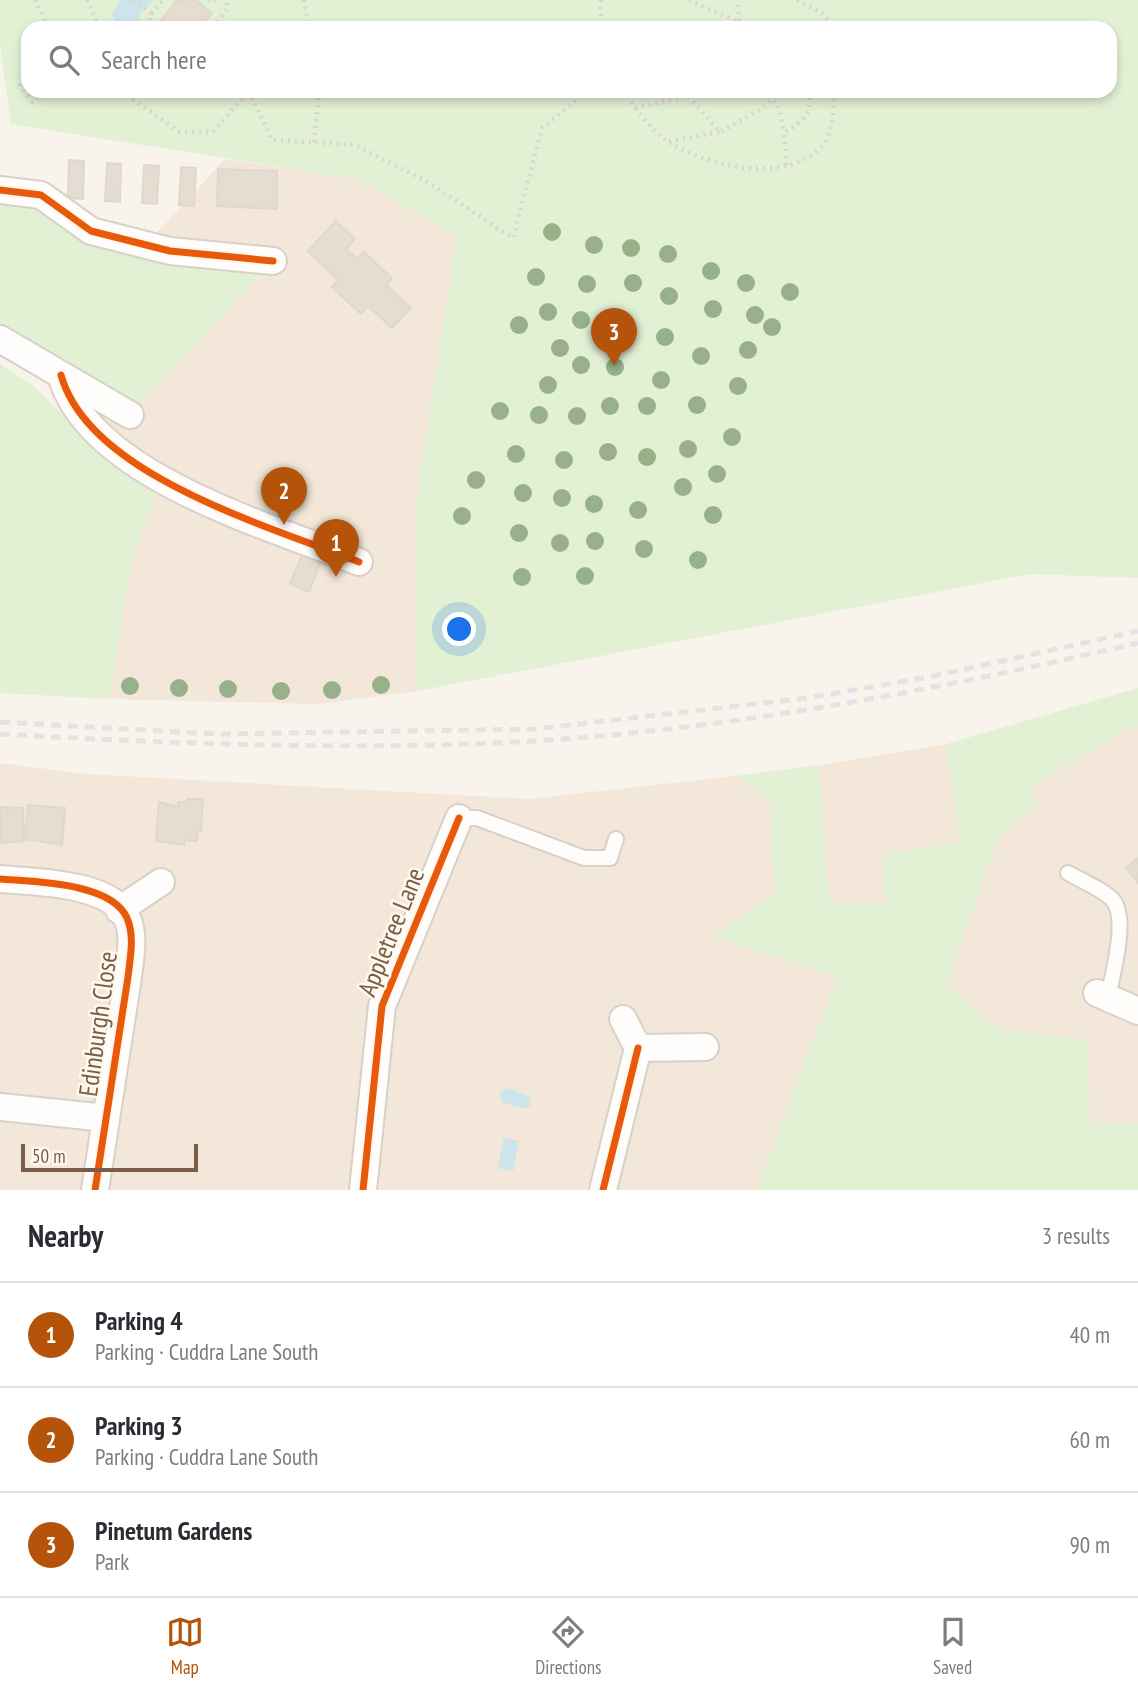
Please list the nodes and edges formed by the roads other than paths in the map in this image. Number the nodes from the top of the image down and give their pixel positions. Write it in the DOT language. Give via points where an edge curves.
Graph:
graph roads {
  1 [pos="0,190"];
  2 [pos="272,261"];
  3 [pos="0,339"];
  4 [pos="61,375"];
  5 [pos="130,415"];
  6 [pos="359,562"];
  7 [pos="460,818"];
  8 [pos="616,839"];
  9 [pos="1069,873"];
  10 [pos="0,879"];
  11 [pos="161,882"];
  12 [pos="119,910"];
  13 [pos="1102,996"];
  14 [pos="1138,1011"];
  15 [pos="624,1019"];
  16 [pos="705,1047"];
  17 [pos="638,1048"];
  18 [pos="0,1107"];
  19 [pos="106,1118"];
  20 [pos="95,1190"];
  21 [pos="363,1190"];
  22 [pos="603,1190"];
  1 -- 2 [label="street" via="41,195 91,231 170,251"];
  3 -- 4 [label="street"];
  4 -- 5 [label="street"];
  4 -- 6 [label="street" via="67,396 85,422 127,458 167,483"];
  7 -- 8 [label="lane" via="477,818 584,858 610,858"];
  7 -- 21 [label="street, Appletree Lane" via="382,1006"];
  9 -- 13 [label="lane" via="1112,898 1120,911 1117,954"];
  10 -- 12 [label="street" via="72,886 103,895"];
  11 -- 12 [label="street"];
  12 -- 19 [label="street, Edinburgh Close" via="126,916 131,944"];
  13 -- 14 [label="street"];
  15 -- 17 [label="street"];
  16 -- 17 [label="street"];
  17 -- 22 [label="street"];
  18 -- 19 [label="street"];
  19 -- 20 [label="street, Edinburgh Close"];
}
